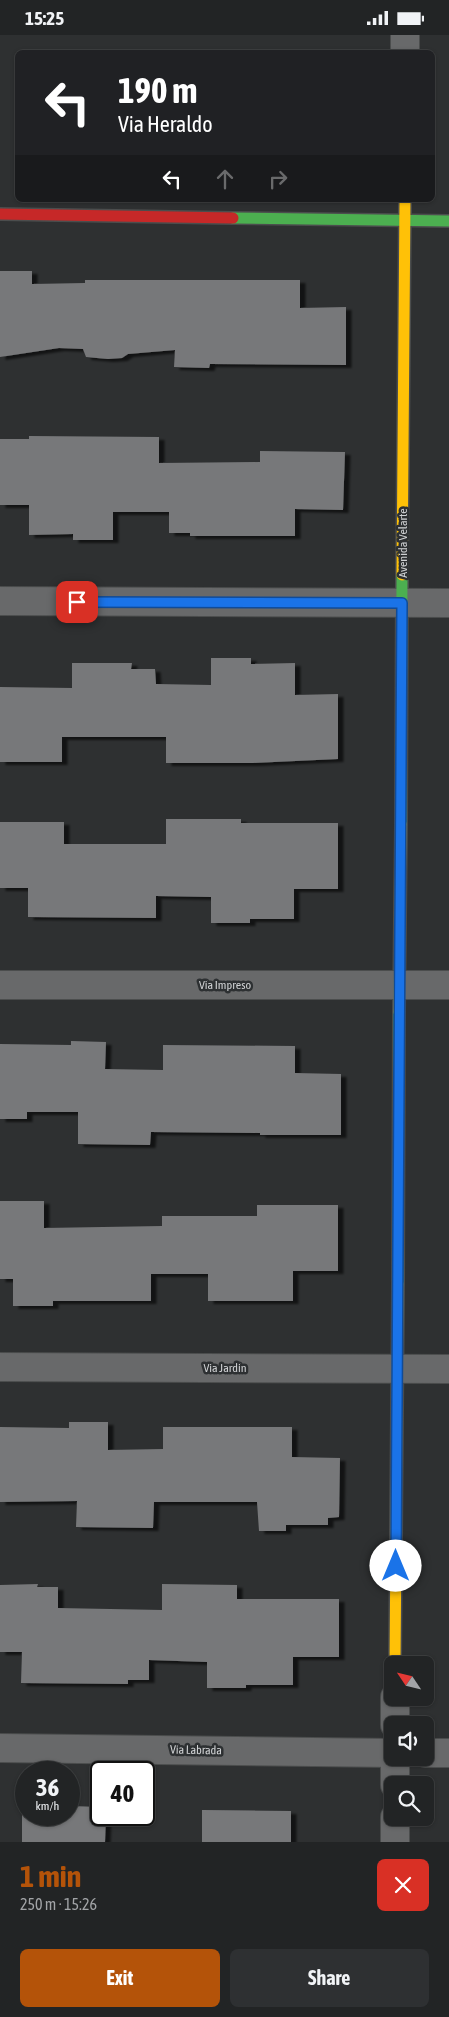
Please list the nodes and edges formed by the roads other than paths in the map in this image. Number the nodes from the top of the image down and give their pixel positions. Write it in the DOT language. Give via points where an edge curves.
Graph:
graph roads {
  1 [pos="405,35"];
  2 [pos="405,50"];
  3 [pos="405,202"];
  4 [pos="0,214"];
  5 [pos="405,221"];
  6 [pos="449,221"];
  7 [pos="0,601"];
  8 [pos="402,603"];
  9 [pos="449,603"];
  10 [pos="0,985"];
  11 [pos="399,985"];
  12 [pos="449,985"];
  13 [pos="0,1367"];
  14 [pos="396,1369"];
  15 [pos="449,1369"];
  16 [pos="395,1656"];
  17 [pos="0,1748"];
  18 [pos="384,1753"];
  19 [pos="434,1753"];
  20 [pos="449,1753"];
  21 [pos="395,1826"];
  22 [pos="395,1842"];
  1 -- 2 [label="street"];
  3 -- 5 [label="street, Avenida Velarte"];
  4 -- 5 [label="street"];
  5 -- 6 [label="street"];
  5 -- 8 [label="street, Avenida Velarte"];
  7 -- 8 [label="street"];
  8 -- 9 [label="street"];
  8 -- 11 [label="street, Avenida Velarte"];
  10 -- 11 [label="street, Via Impreso"];
  11 -- 12 [label="street, Via Impreso"];
  11 -- 14 [label="street, Avenida Velarte"];
  13 -- 14 [label="street, Via Jardin"];
  14 -- 15 [label="street, Via Jardin"];
  14 -- 16 [label="street, Avenida Velarte"];
  17 -- 18 [label="street, Via Labrada"];
  19 -- 20 [label="street"];
  21 -- 22 [label="street"];
}
